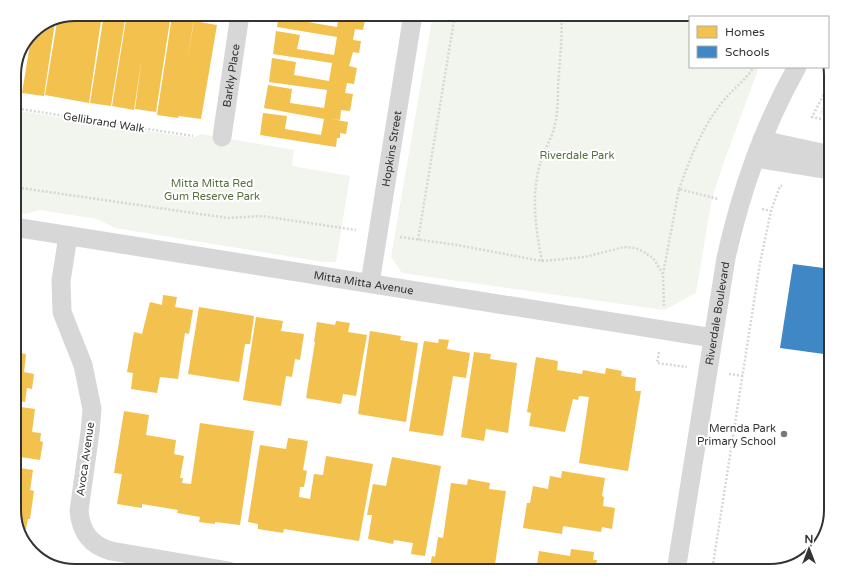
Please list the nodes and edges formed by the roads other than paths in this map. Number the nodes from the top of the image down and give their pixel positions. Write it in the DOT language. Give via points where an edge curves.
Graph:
graph roads {
  1 [pos="239,21"];
  2 [pos="412,21"];
  3 [pos="796,68"];
  4 [pos="222,137"];
  5 [pos="762,140"];
  6 [pos="824,153"];
  7 [pos="755,158"];
  8 [pos="824,169"];
  9 [pos="21,228"];
  10 [pos="68,236"];
  11 [pos="370,283"];
  12 [pos="713,338"];
  13 [pos="186,564"];
  14 [pos="677,564"];
  1 -- 4 [label="street, Barkly Place"];
  2 -- 11 [label="street, Hopkins Street"];
  3 -- 5 [label="street, Riverdale Boulevard" via="780,96"];
  5 -- 6 [label="street"];
  5 -- 7 [label="street, Riverdale Boulevard"];
  7 -- 8 [label="street"];
  7 -- 12 [label="street, Riverdale Boulevard" via="739,205 726,258"];
  9 -- 10 [label="street, Mitta Mitta Avenue"];
  10 -- 11 [label="street, Mitta Mitta Avenue"];
  10 -- 13 [label="street, Avoca Avenue" via="61,281 62,312 83,365 92,409 78,511 80,522 84,533 91,541 111,552"];
  11 -- 12 [label="street, Mitta Mitta Avenue"];
  12 -- 14 [label="street, Riverdale Boulevard"];
}
